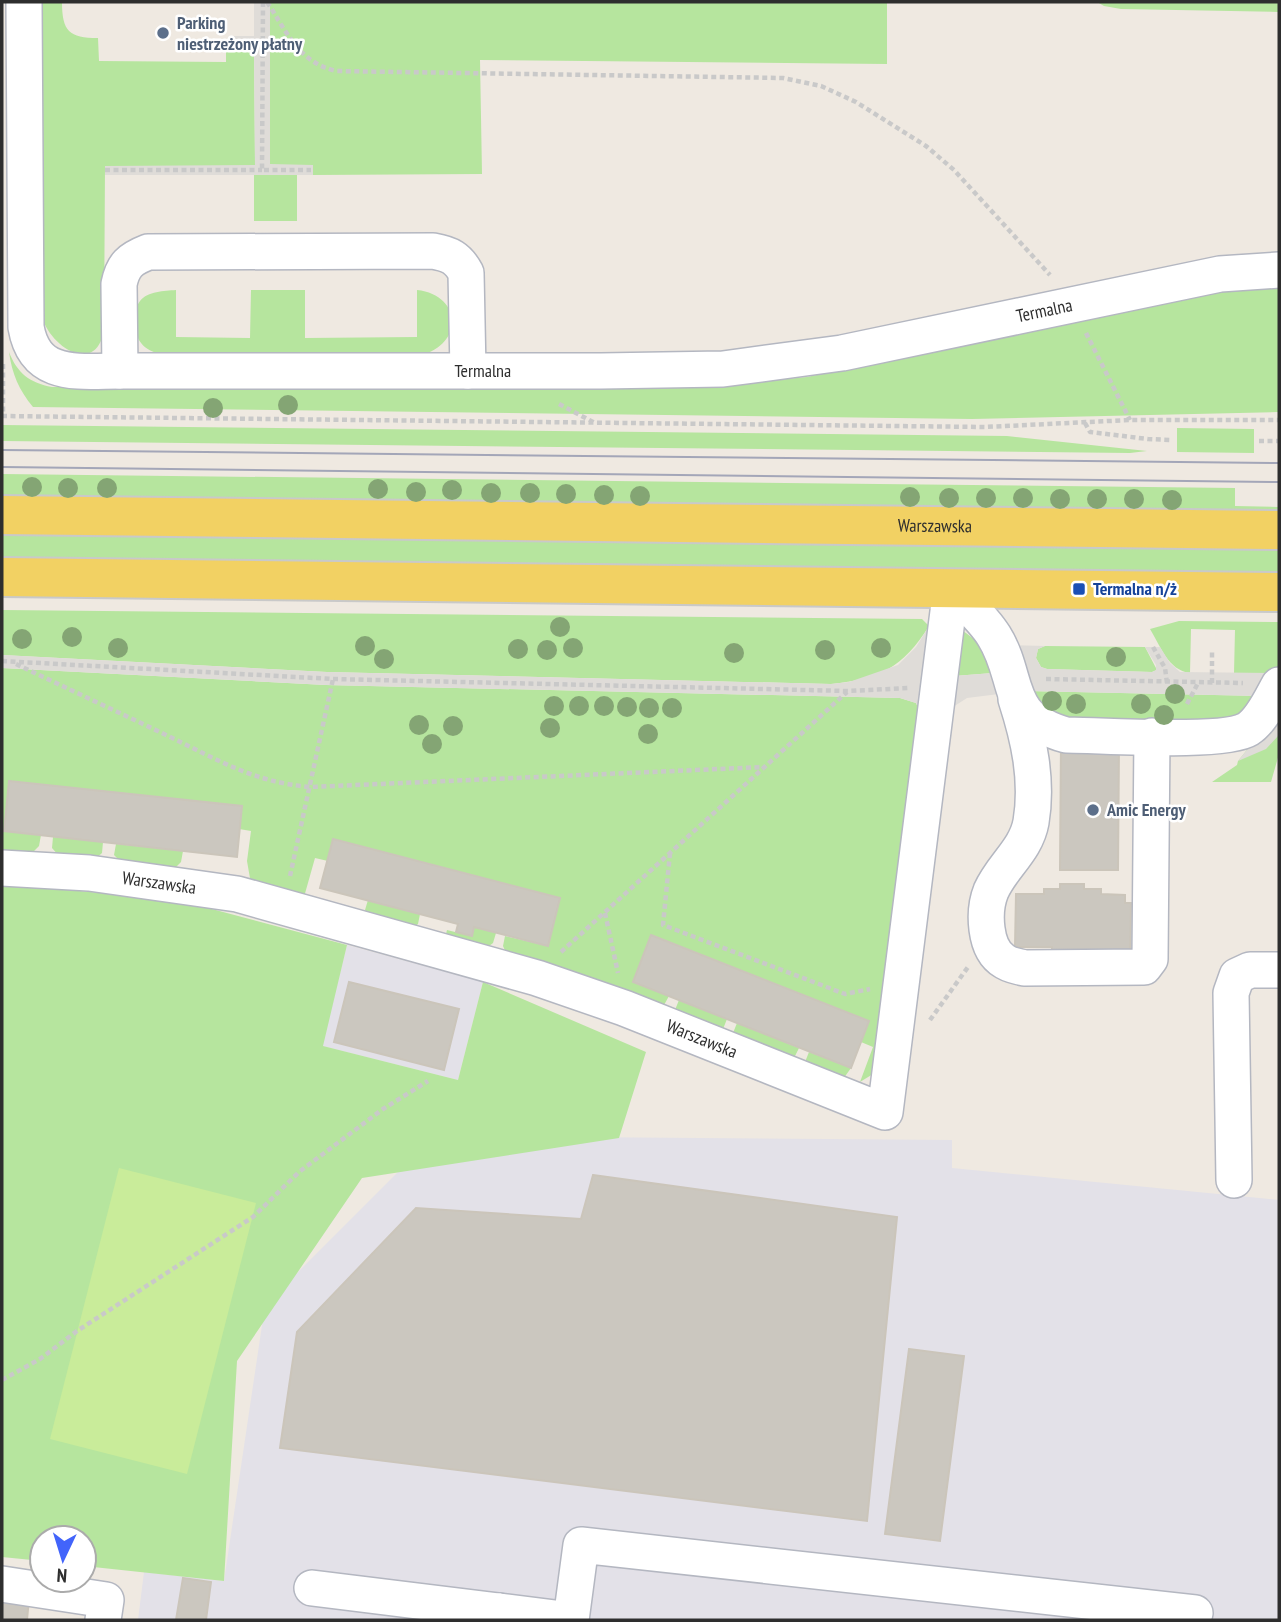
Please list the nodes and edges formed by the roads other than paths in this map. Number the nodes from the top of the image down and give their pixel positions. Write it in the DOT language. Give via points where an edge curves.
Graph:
graph roads {
  1 [pos="24,2"];
  2 [pos="13,213"];
  3 [pos="1279,270"];
  4 [pos="120,371"];
  5 [pos="468,371"];
  6 [pos="2,515"];
  7 [pos="1279,530"];
  8 [pos="2,577"];
  9 [pos="951,588"];
  10 [pos="1279,592"];
  11 [pos="1266,684"];
  12 [pos="1014,690"];
  13 [pos="1152,736"];
  14 [pos="2,868"];
  15 [pos="1279,970"];
  16 [pos="1234,1180"];
  17 [pos="2,1584"];
  18 [pos="312,1588"];
  19 [pos="1195,1614"];
  20 [pos="499,1616"];
  21 [pos="103,1620"];
  1 -- 2 [label="street, Termalna"];
  2 -- 4 [label="street, Termalna" via="26,327 34,352 55,367"];
  3 -- 5 [label="street, Termalna" via="1220,274 768,365"];
  4 -- 5 [label="street, Termalna"];
  4 -- 5 [label="street" via="122,270 148,252 419,251 447,254 460,261 466,274"];
  6 -- 7 [label="main road, Warszawska"];
  8 -- 9 [label="main road"];
  9 -- 10 [label="main road"];
  9 -- 12 [label="street" via="994,635"];
  9 -- 14 [label="street, Warszawska" via="885,1112 537,978 237,894 89,873"];
  11 -- 13 [label="street" via="1257,721 1238,734"];
  12 -- 13 [label="street" via="1025,712 1066,735"];
  12 -- 13 [label="street" via="1029,741 1033,806 1024,844 995,883 988,901 988,935 1004,962 1024,968 1147,964"];
  15 -- 16 [label="street" via="1250,970 1237,976 1231,993"];
  17 -- 21 [label="street" via="106,1600"];
  18 -- 20 [label="street"];
  19 -- 20 [label="street" via="581,1545 571,1620"];
}
